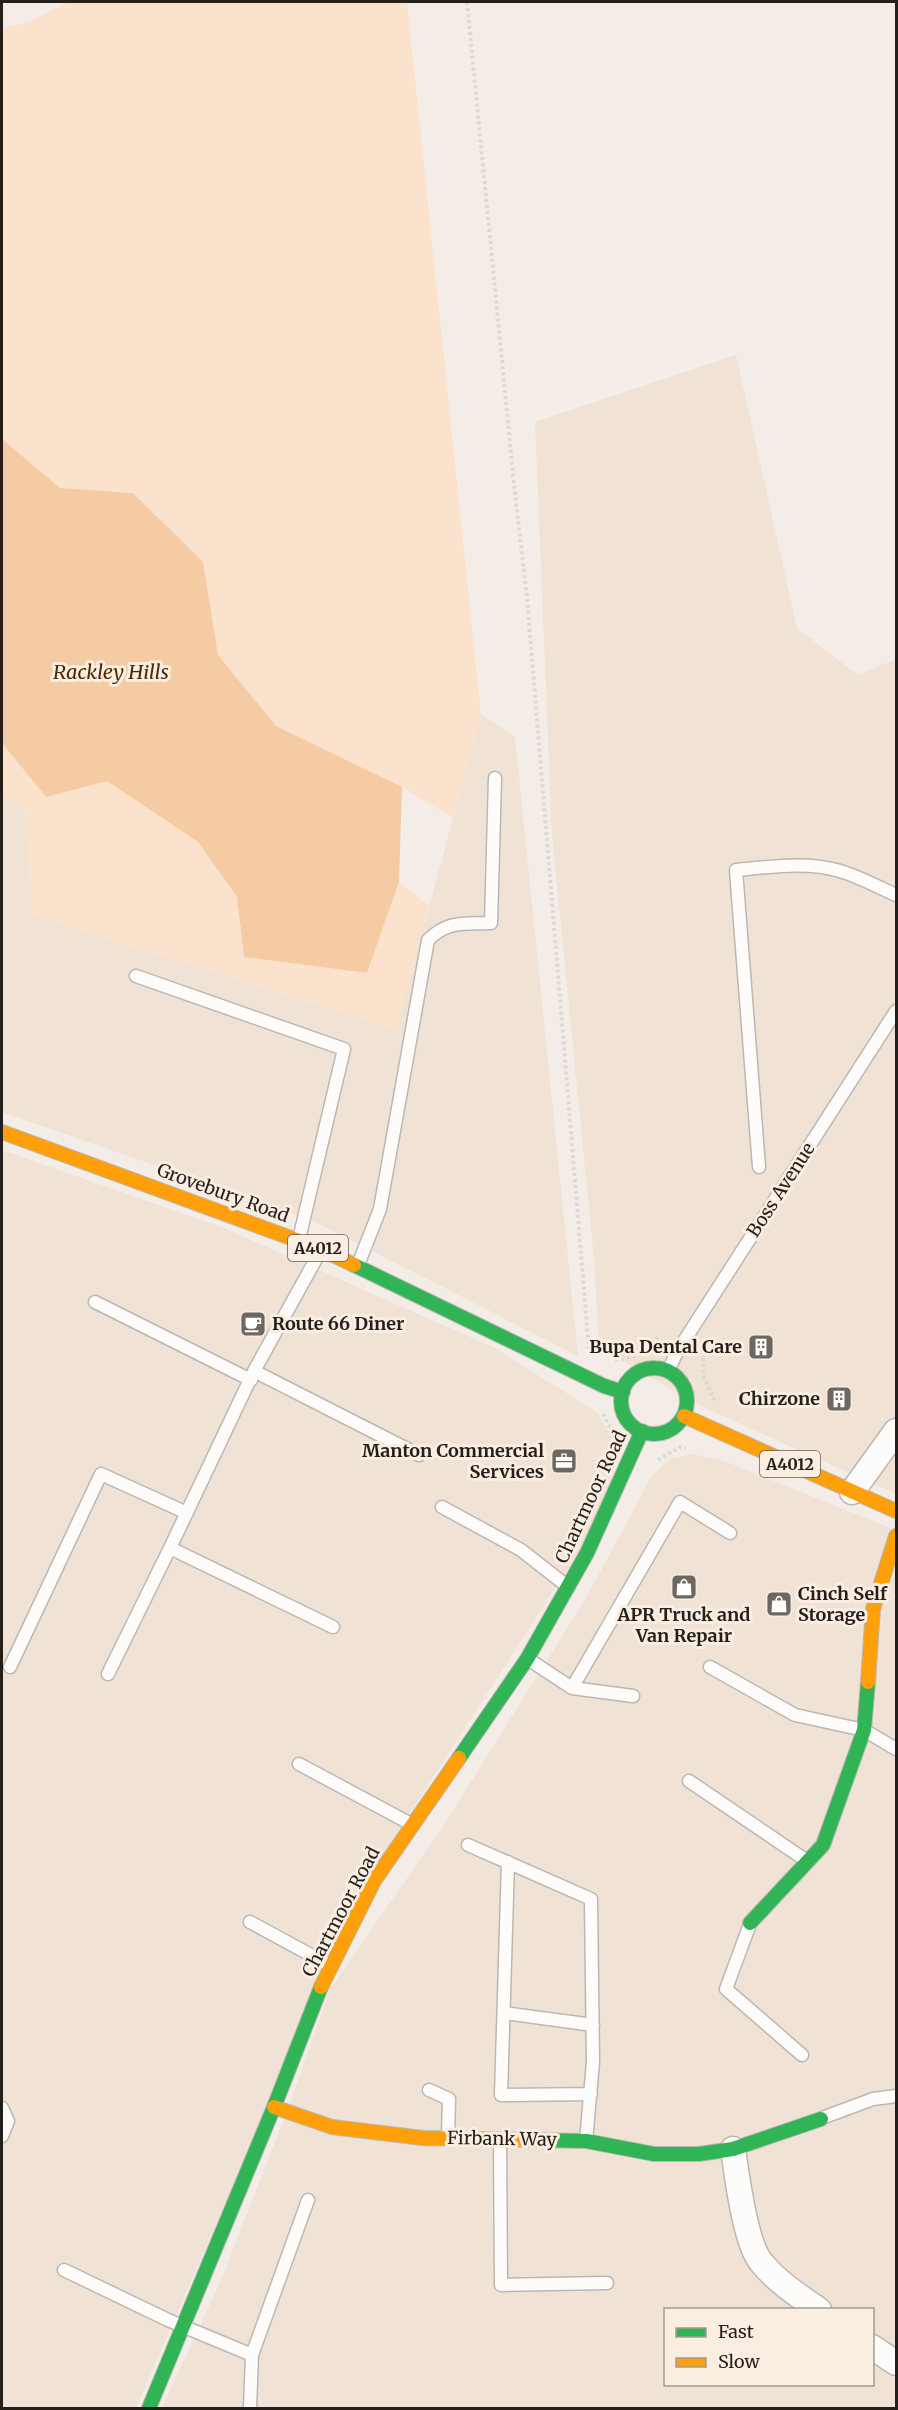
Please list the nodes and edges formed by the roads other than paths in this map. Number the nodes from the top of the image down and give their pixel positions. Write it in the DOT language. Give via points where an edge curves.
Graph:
graph roads {
  1 [pos="495,778"];
  2 [pos="897,896"];
  3 [pos="136,976"];
  4 [pos="897,1011"];
  5 [pos="2,1132"];
  6 [pos="759,1167"];
  7 [pos="298,1240"];
  8 [pos="321,1249"];
  9 [pos="357,1266"];
  10 [pos="95,1302"];
  11 [pos="668,1371"];
  12 [pos="252,1376"];
  13 [pos="623,1392"];
  14 [pos="684,1416"];
  15 [pos="642,1431"];
  16 [pos="897,1431"];
  17 [pos="419,1455"];
  18 [pos="852,1492"];
  19 [pos="442,1507"];
  20 [pos="897,1511"];
  21 [pos="186,1513"];
  22 [pos="730,1533"];
  23 [pos="897,1536"];
  24 [pos="170,1548"];
  25 [pos="568,1587"];
  26 [pos="333,1627"];
  27 [pos="527,1659"];
  28 [pos="10,1667"];
  29 [pos="710,1667"];
  30 [pos="108,1674"];
  31 [pos="572,1688"];
  32 [pos="633,1696"];
  33 [pos="864,1730"];
  34 [pos="897,1749"];
  35 [pos="298,1764"];
  36 [pos="689,1781"];
  37 [pos="412,1824"];
  38 [pos="468,1845"];
  39 [pos="508,1862"];
  40 [pos="808,1862"];
  41 [pos="250,1922"];
  42 [pos="750,1923"];
  43 [pos="332,1967"];
  44 [pos="504,2013"];
  45 [pos="593,2025"];
  46 [pos="802,2055"];
  47 [pos="429,2090"];
  48 [pos="591,2094"];
  49 [pos="897,2096"];
  50 [pos="274,2107"];
  51 [pos="2,2108"];
  52 [pos="820,2119"];
  53 [pos="2,2136"];
  54 [pos="448,2138"];
  55 [pos="500,2139"];
  56 [pos="586,2141"];
  57 [pos="733,2150"];
  58 [pos="308,2200"];
  59 [pos="64,2271"];
  60 [pos="607,2283"];
  61 [pos="816,2308"];
  62 [pos="184,2326"];
  63 [pos="874,2348"];
  64 [pos="252,2355"];
  65 [pos="897,2363"];
  66 [pos="149,2409"];
  67 [pos="249,2409"];
  1 -- 9 [label="lane" via="491,923 449,924 428,940 380,1209"];
  2 -- 6 [label="lane" via="838,870 736,870"];
  3 -- 7 [label="lane" via="344,1049"];
  4 -- 11 [label="lane, Boss Avenue"];
  5 -- 7 [label="street, Grovebury Road / A4012"];
  7 -- 8 [label="street, Grovebury Road / A4012"];
  8 -- 9 [label="street, Grovebury Road / A4012"];
  8 -- 12 [label="lane"];
  9 -- 13 [label="street, Grovebury Road / A4012"];
  10 -- 12 [label="lane"];
  11 -- 13 [label="street" via="641,1371 631,1377"];
  11 -- 14 [label="street" via="684,1387"];
  12 -- 17 [label="lane"];
  12 -- 21 [label="lane"];
  13 -- 15 [label="street" via="623,1413"];
  14 -- 15 [label="street" via="674,1428 663,1433"];
  14 -- 18 [label="street, A4012"];
  15 -- 25 [label="street, Chartmoor Road"];
  16 -- 18 [label="street"];
  18 -- 20 [label="street, A4012"];
  19 -- 25 [label="lane" via="521,1550"];
  21 -- 24 [label="lane"];
  21 -- 28 [label="lane" via="101,1474"];
  22 -- 31 [label="lane" via="680,1502"];
  23 -- 33 [label="street" via="873,1609"];
  24 -- 26 [label="lane"];
  24 -- 30 [label="lane"];
  25 -- 27 [label="street, Chartmoor Road"];
  27 -- 31 [label="lane"];
  27 -- 37 [label="street, Chartmoor Road"];
  29 -- 33 [label="lane" via="795,1715"];
  31 -- 32 [label="lane"];
  33 -- 34 [label="lane"];
  33 -- 40 [label="street" via="823,1845"];
  35 -- 37 [label="lane"];
  36 -- 40 [label="lane"];
  37 -- 43 [label="street, Chartmoor Road" via="374,1881"];
  38 -- 39 [label="lane"];
  39 -- 44 [label="lane"];
  39 -- 45 [label="lane" via="591,1899"];
  40 -- 42 [label="street"];
  41 -- 43 [label="lane"];
  42 -- 46 [label="lane" via="726,1989"];
  43 -- 50 [label="street, Chartmoor Road"];
  44 -- 45 [label="lane"];
  44 -- 48 [label="lane" via="501,2095"];
  45 -- 48 [label="lane"];
  47 -- 54 [label="lane" via="449,2099"];
  48 -- 56 [label="lane"];
  49 -- 52 [label="lane" via="873,2099"];
  50 -- 54 [label="street, Firbank Way" via="332,2127"];
  50 -- 62 [label="street, Chartmoor Road"];
  51 -- 53 [label="lane" via="8,2121"];
  52 -- 57 [label="street, Firbank Way"];
  54 -- 55 [label="street, Firbank Way"];
  55 -- 56 [label="street, Firbank Way"];
  55 -- 60 [label="lane" via="501,2285"];
  56 -- 57 [label="street, Firbank Way" via="654,2154"];
  57 -- 61 [label="street" via="751,2241 759,2261"];
  58 -- 64 [label="lane"];
  59 -- 62 [label="lane"];
  62 -- 64 [label="lane"];
  62 -- 66 [label="street, Chartmoor Road"];
  63 -- 65 [label="street"];
  64 -- 67 [label="lane"];
}
